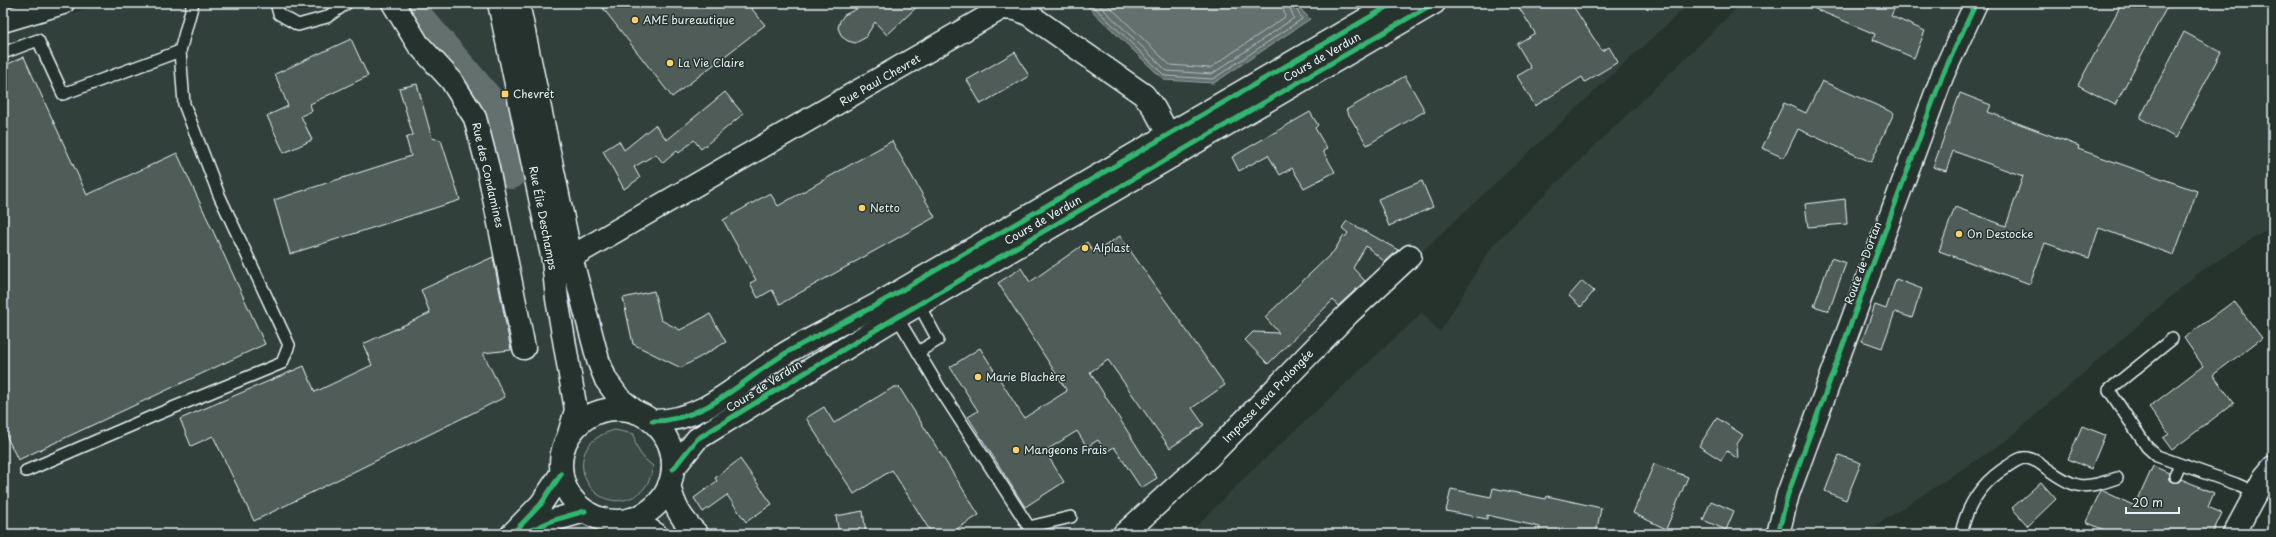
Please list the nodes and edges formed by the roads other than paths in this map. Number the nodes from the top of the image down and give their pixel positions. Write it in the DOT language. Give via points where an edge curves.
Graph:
graph roads {
  1 [pos="63,3"];
  2 [pos="193,3"];
  3 [pos="276,3"];
  4 [pos="347,3"];
  5 [pos="392,3"];
  6 [pos="499,3"];
  7 [pos="518,3"];
  8 [pos="1394,3"];
  9 [pos="1434,3"];
  10 [pos="1976,3"];
  11 [pos="3,21"];
  12 [pos="180,51"];
  13 [pos="3,53"];
  14 [pos="1168,134"];
  15 [pos="1410,256"];
  16 [pos="571,257"];
  17 [pos="919,304"];
  18 [pos="897,317"];
  19 [pos="2172,339"];
  20 [pos="524,348"];
  21 [pos="918,352"];
  22 [pos="644,417"];
  23 [pos="569,434"];
  24 [pos="2180,465"];
  25 [pos="2273,467"];
  26 [pos="26,471"];
  27 [pos="561,474"];
  28 [pos="2175,476"];
  29 [pos="671,477"];
  30 [pos="2117,478"];
  31 [pos="2256,493"];
  32 [pos="585,511"];
  33 [pos="1071,517"];
  34 [pos="632,519"];
  35 [pos="512,534"];
  36 [pos="522,534"];
  37 [pos="656,534"];
  38 [pos="696,534"];
  39 [pos="1124,534"];
  40 [pos="1778,534"];
  41 [pos="1961,534"];
  42 [pos="2234,534"];
  1 -- 11 [label="main road"];
  2 -- 12 [label="lane"];
  3 -- 4 [label="lane" via="279,14 298,25 327,17"];
  5 -- 20 [label="main road, Rue des Condamines" via="418,44 451,80 475,118 488,168"];
  6 -- 23 [label="main road, Rue Élie Deschamps" via="553,260 576,410"];
  7 -- 16 [label="main road, Rue Élie Deschamps"];
  8 -- 14 [label="main road, Cours de Verdun"];
  9 -- 17 [label="main road, Cours de Verdun"];
  10 -- 40 [label="main road, Route de Dortan" via="1943,74 1788,494"];
  12 -- 13 [label="lane" via="63,94 38,40"];
  12 -- 26 [label="lane" via="184,104 219,194 289,345 282,363"];
  14 -- 16 [label="main road, Rue Paul Chevret" via="1144,95 1028,14 1016,9 1002,8"];
  14 -- 22 [label="main road, Cours de Verdun" via="878,304 790,350 734,391 688,417 670,422"];
  15 -- 39 [label="main road, Impasse Leva Prolongée" via="1348,314 1208,457"];
  16 -- 22 [label="main road, Rue Élie Deschamps" via="598,360 606,380 620,398"];
  17 -- 18 [label="main road, Cours de Verdun"];
  17 -- 21 [label="lane" via="938,340"];
  18 -- 21 [label="lane"];
  18 -- 29 [label="main road, Cours de Verdun" via="697,439"];
  19 -- 24 [label="lane" via="2109,390 2152,452 2164,460"];
  21 -- 33 [label="lane" via="1028,527"];
  22 -- 23 [label="main road" via="618,409 600,411 582,420"];
  22 -- 29 [label="main road" via="664,435 671,452"];
  23 -- 27 [label="main road" via="561,452"];
  24 -- 28 [label="lane"];
  24 -- 31 [label="lane"];
  25 -- 31 [label="main road"];
  27 -- 32 [label="main road" via="568,494"];
  27 -- 35 [label="main road" via="541,504"];
  29 -- 34 [label="main road" via="661,500 649,511"];
  29 -- 38 [label="main road" via="674,504 684,522"];
  30 -- 41 [label="lane" via="2087,487 2080,486 2058,476 2039,462 2028,458 2019,459 1994,475 1982,487 1964,518"];
  31 -- 42 [label="main road"];
  32 -- 34 [label="main road" via="595,518 614,522"];
  32 -- 36 [label="main road" via="554,520"];
  34 -- 37 [label="main road"];
}
